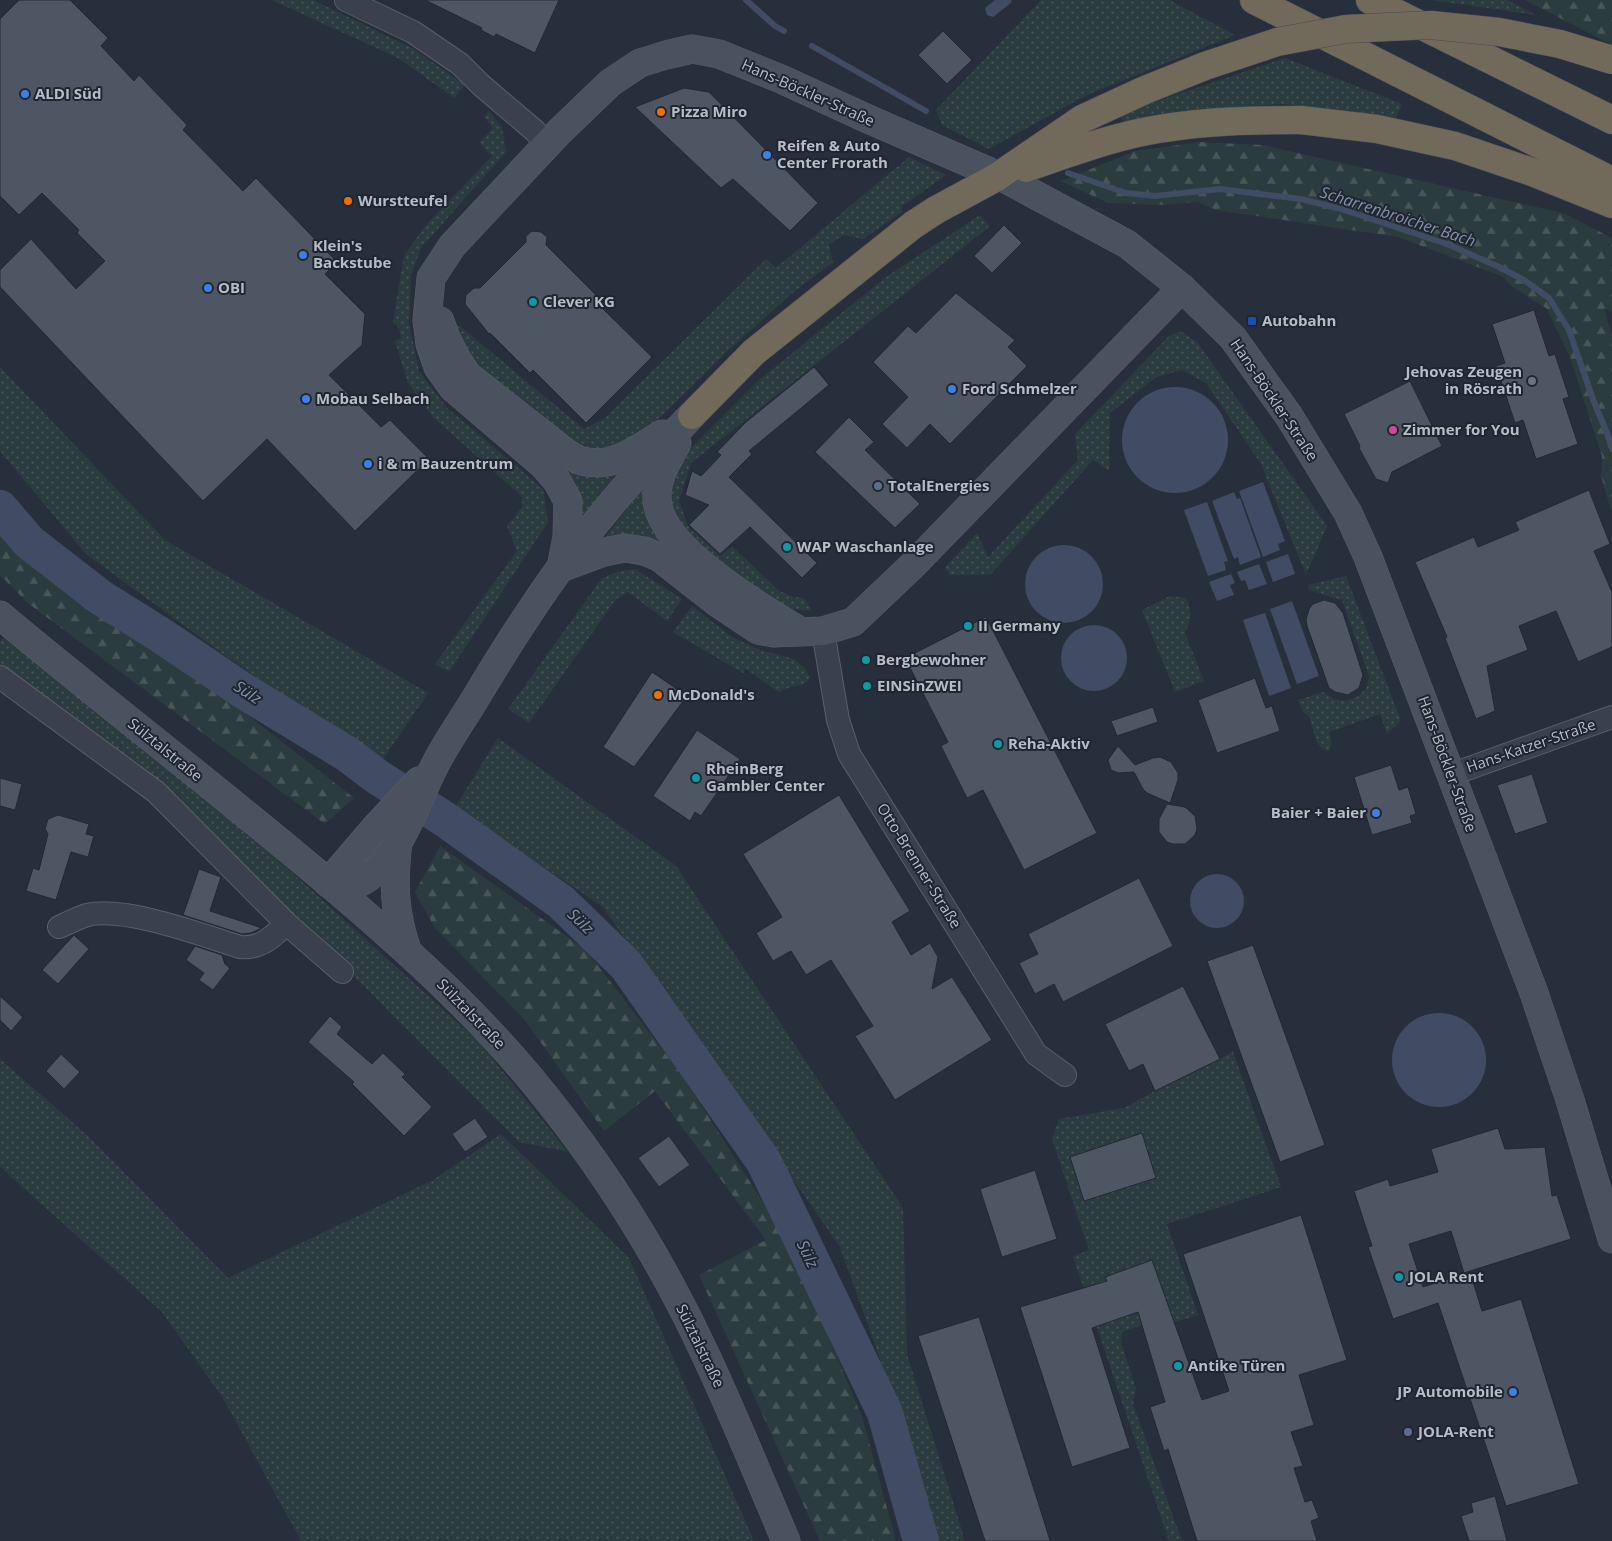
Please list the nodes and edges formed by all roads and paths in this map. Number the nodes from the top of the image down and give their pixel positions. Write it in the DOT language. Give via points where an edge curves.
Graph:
graph roads {
  1 [pos="346,0"];
  2 [pos="1254,0"];
  3 [pos="1370,0"];
  4 [pos="1612,60"];
  5 [pos="1612,120"];
  6 [pos="547,145"];
  7 [pos="996,177"];
  8 [pos="1612,181"];
  9 [pos="1612,204"];
  10 [pos="442,260"];
  11 [pos="1182,288"];
  12 [pos="692,415"];
  13 [pos="561,568"];
  14 [pos="1,617"];
  15 [pos="811,631"];
  16 [pos="0,678"];
  17 [pos="1612,717"];
  18 [pos="435,764"];
  19 [pos="1450,775"];
  20 [pos="398,842"];
  21 [pos="332,886"];
  22 [pos="286,924"];
  23 [pos="59,927"];
  24 [pos="407,950"];
  25 [pos="342,972"];
  26 [pos="1066,1076"];
  27 [pos="1612,1239"];
  28 [pos="786,1541"];
  1 -- 6 [label="street" via="414,32 460,64"];
  2 -- 8 [label="highway"];
  3 -- 5 [label="highway"];
  4 -- 7 [label="highway, bridge" via="1560,44 1499,32 1431,25 1346,29 1277,42 1196,69 1082,119"];
  6 -- 10 [label="street, Hans-Böckler-Straße"];
  6 -- 11 [label="street, Hans-Böckler-Straße" via="610,83 640,63 692,49 719,54 1004,178 1127,244"];
  7 -- 9 [label="highway, bridge" via="1117,138 1158,129 1237,120 1301,120 1377,129 1456,146"];
  7 -- 12 [label="highway" via="913,225 754,352"];
  10 -- 12 [label="street" via="439,318 467,376 565,452 582,461 601,463 624,457"];
  10 -- 13 [label="street, Hans-Böckler-Straße" via="431,278 427,320 430,344 438,366 453,388 542,464 557,481 568,501 567,537"];
  11 -- 15 [label="street" via="873,604 853,622"];
  11 -- 19 [label="street, Hans-Böckler-Straße" via="1233,338 1289,416 1348,513 1372,566"];
  12 -- 13 [label="street" via="614,501"];
  12 -- 15 [label="street" via="661,474 656,497 662,519 675,540 735,591"];
  13 -- 15 [label="street" via="604,552 625,548 644,551 659,556 719,604 758,630"];
  13 -- 18 [label="street" via="504,651"];
  14 -- 21 [label="street, Sülztalstraße"];
  15 -- 26 [label="street, Otto-Brenner-Straße" via="849,754 1036,1054"];
  16 -- 22 [label="street" via="156,792"];
  17 -- 19 [label="street, Hans-Katzer-Straße"];
  18 -- 20 [label="street"];
  18 -- 21 [label="street" via="375,828"];
  19 -- 27 [label="street, Hans-Böckler-Straße" via="1546,1026"];
  20 -- 21 [label="street" via="371,876 361,882"];
  20 -- 24 [label="street" via="395,907"];
  21 -- 24 [label="street, Sülztalstraße"];
  22 -- 23 [label="street" via="260,945 250,948 118,913 88,915"];
  22 -- 25 [label="street"];
  24 -- 28 [label="street, Sülztalstraße" via="491,1033 547,1098 612,1187 657,1262 707,1357"];
}
